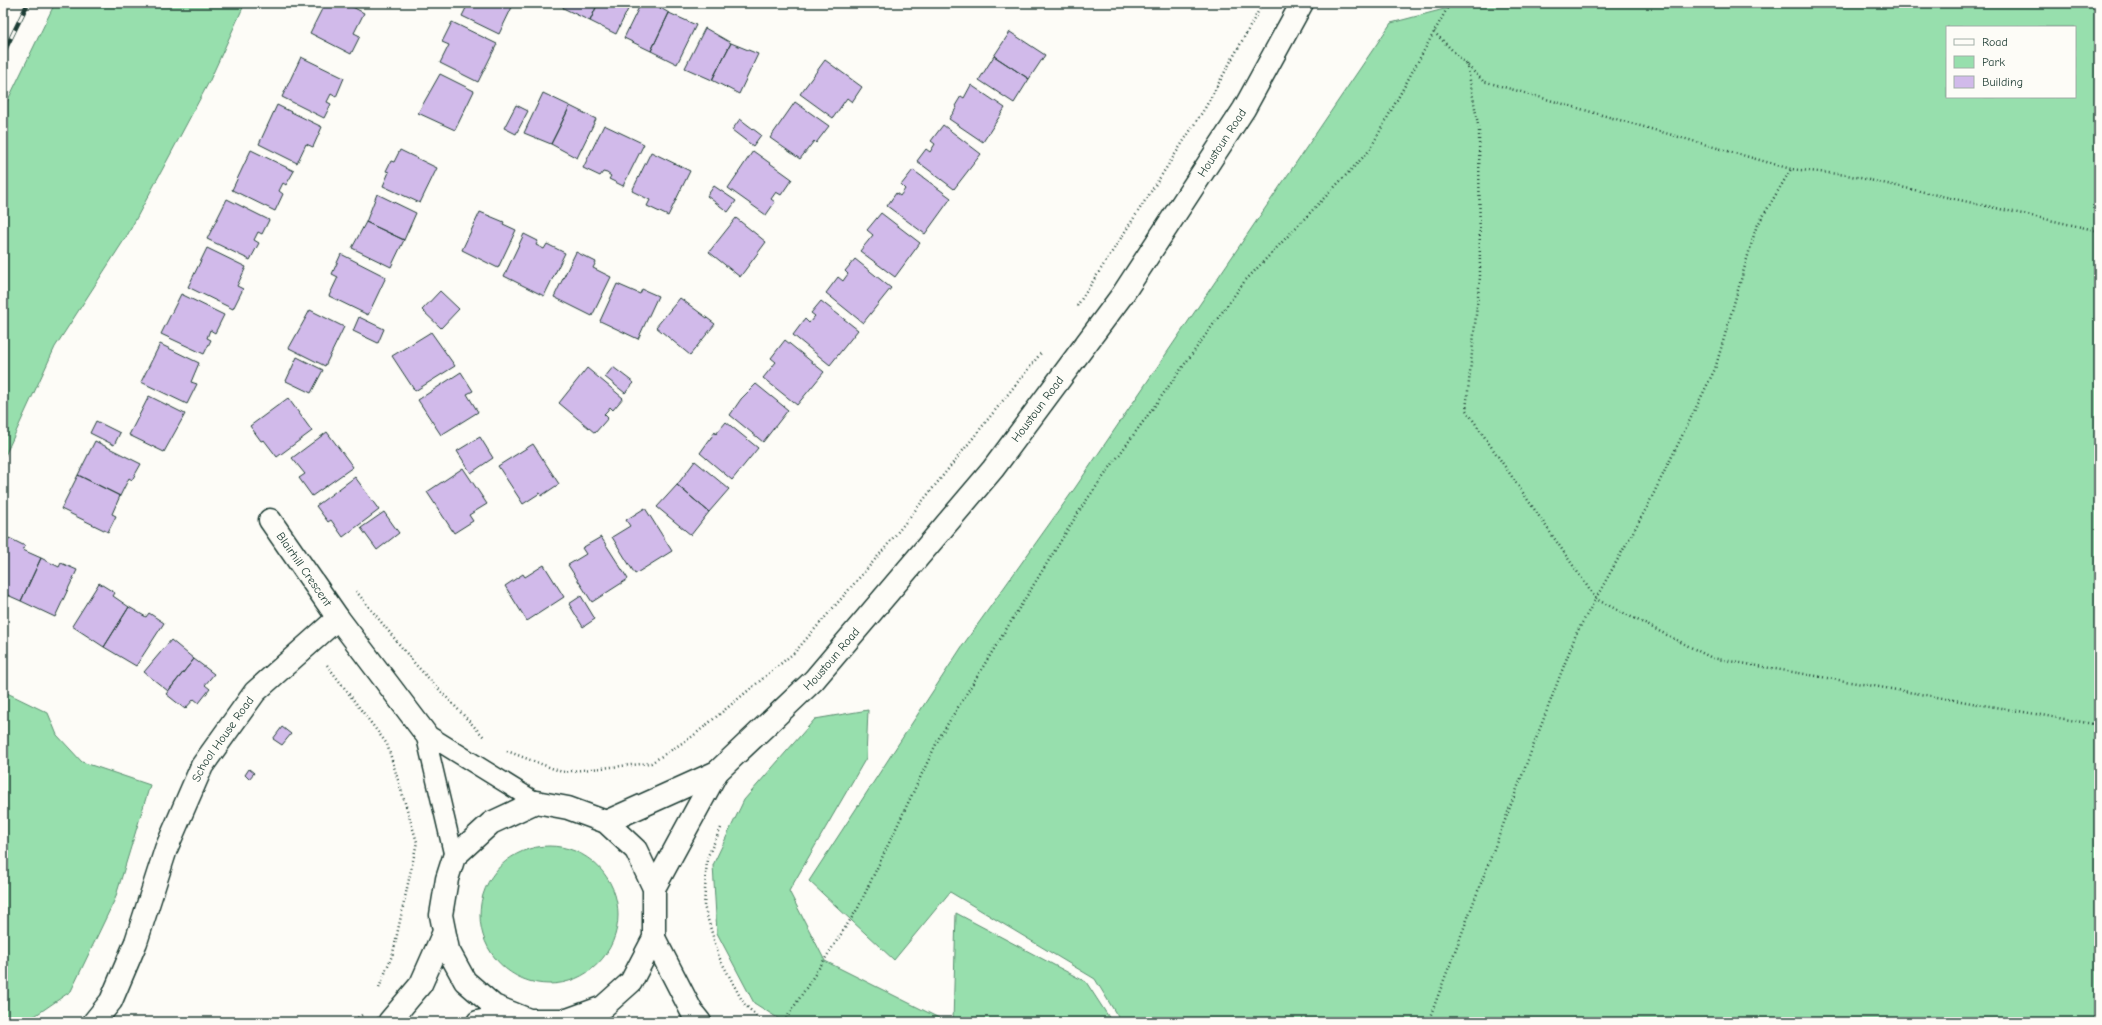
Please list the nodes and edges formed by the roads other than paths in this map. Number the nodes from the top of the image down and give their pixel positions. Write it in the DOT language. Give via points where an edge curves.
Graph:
graph roads {
  1 [pos="1302,3"];
  2 [pos="270,520"];
  3 [pos="338,618"];
  4 [pos="425,733"];
  5 [pos="694,794"];
  6 [pos="536,802"];
  7 [pos="606,822"];
  8 [pos="454,857"];
  9 [pos="654,888"];
  10 [pos="444,932"];
  11 [pos="654,938"];
  12 [pos="587,1013"];
  13 [pos="513,1014"];
  14 [pos="94,1022"];
  15 [pos="389,1022"];
  16 [pos="478,1022"];
  17 [pos="610,1022"];
  18 [pos="700,1022"];
  1 -- 5 [label="street, Houstoun Road" via="1244,109 1123,294 993,469 814,680"];
  2 -- 3 [label="street, Blairhill Crescent"];
  3 -- 4 [label="street"];
  3 -- 14 [label="street, School House Road" via="255,692 202,766 166,849 136,942 111,1001"];
  4 -- 6 [label="lane"];
  4 -- 8 [label="lane"];
  5 -- 7 [label="street, Houstoun Road"];
  5 -- 9 [label="street"];
  6 -- 7 [label="street" via="568,808"];
  6 -- 8 [label="street" via="491,823"];
  7 -- 9 [label="street" via="636,850"];
  8 -- 10 [label="street" via="447,879 441,915"];
  9 -- 11 [label="street"];
  10 -- 13 [label="street" via="448,950 465,981 494,1006"];
  10 -- 15 [label="street" via="421,984"];
  11 -- 12 [label="street" via="632,982 603,1007"];
  11 -- 18 [label="street" via="692,1012"];
  12 -- 13 [label="street" via="567,1020 529,1020"];
  12 -- 17 [label="street"];
  13 -- 16 [label="street"];
}
